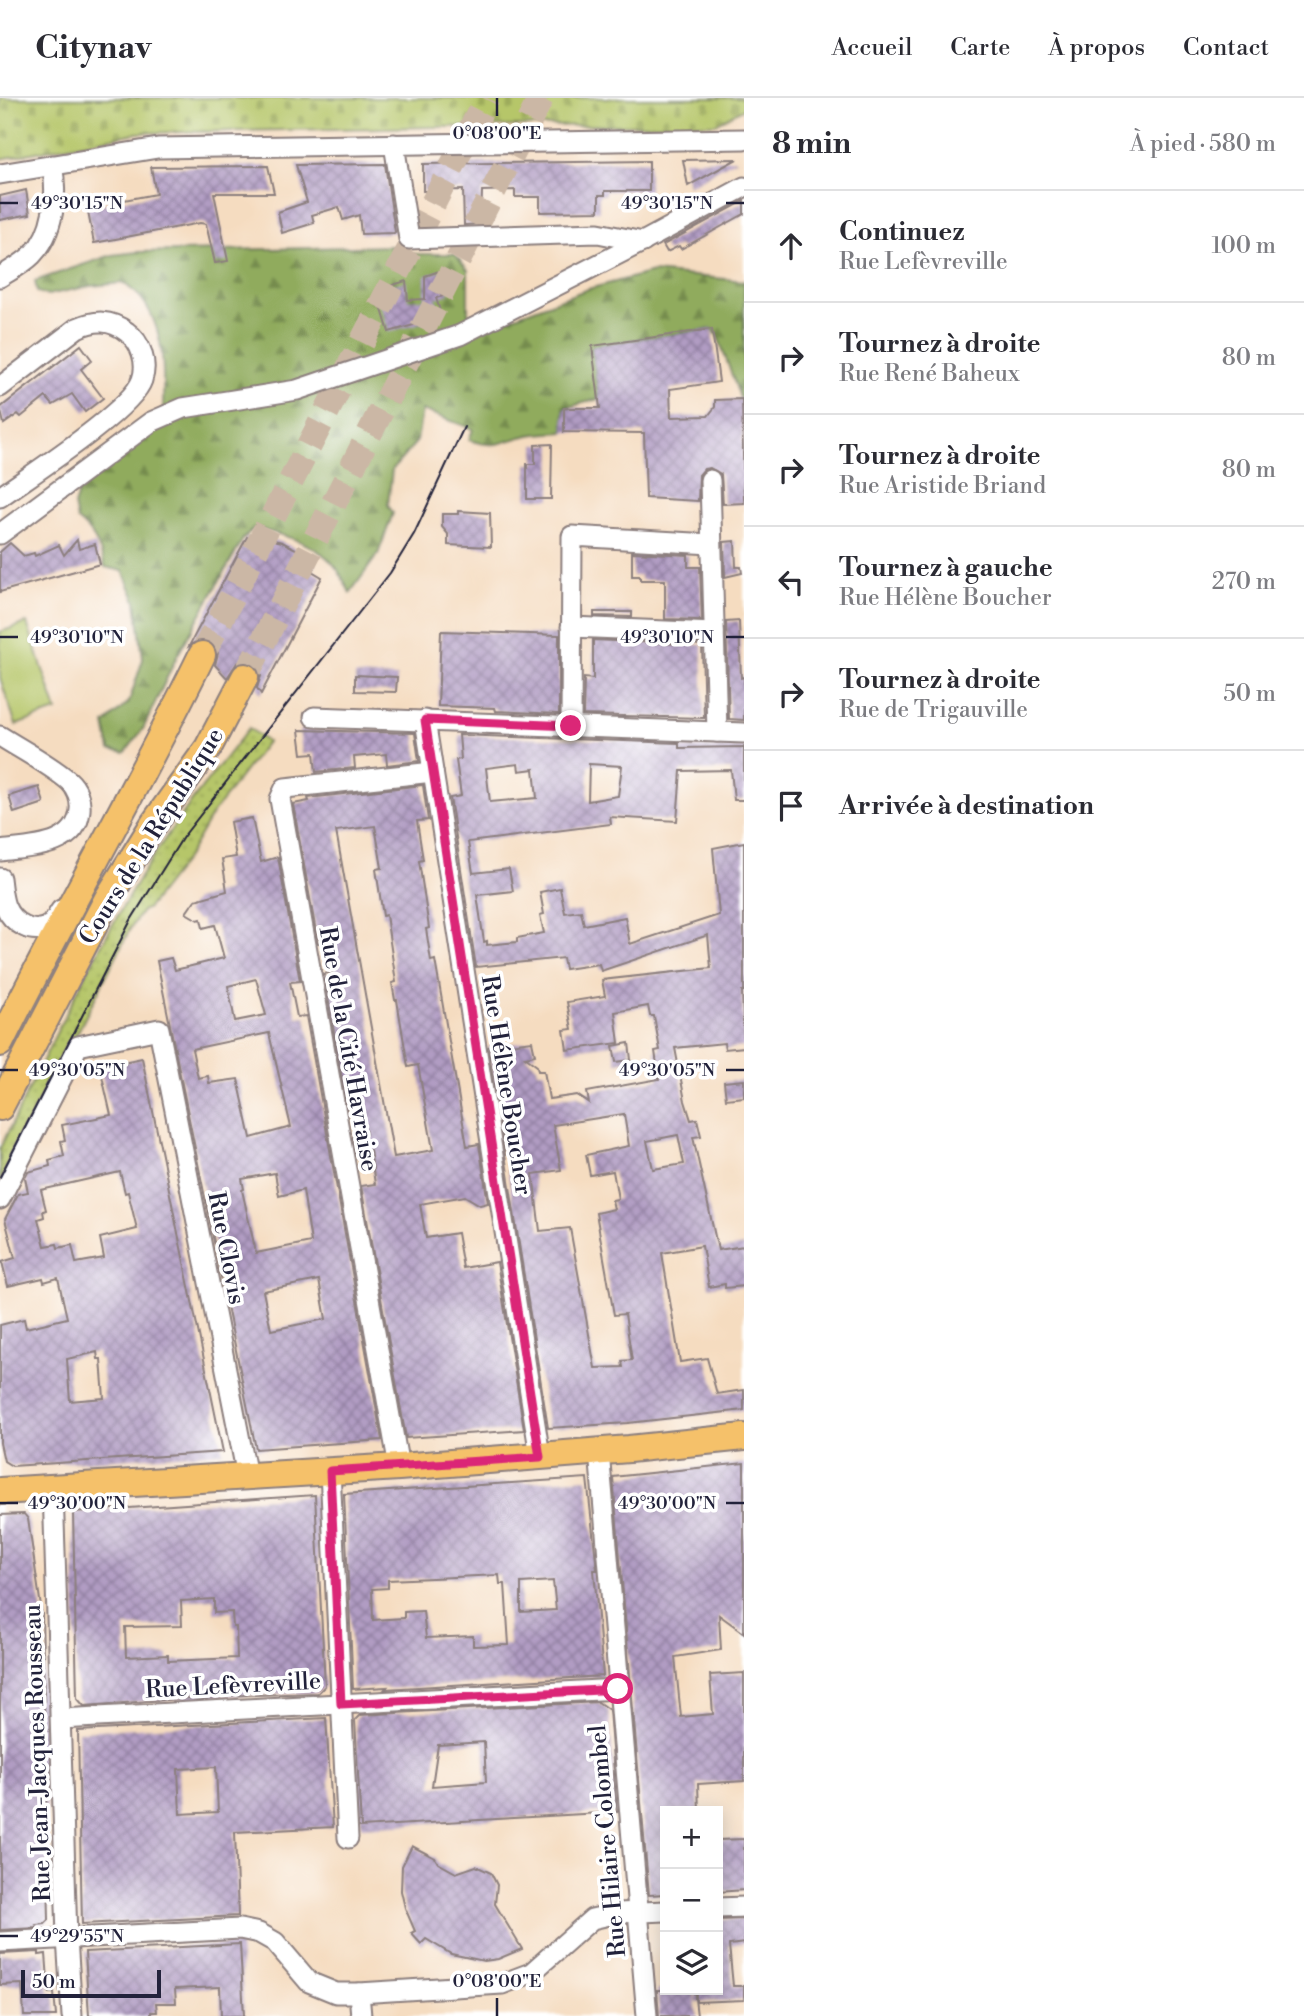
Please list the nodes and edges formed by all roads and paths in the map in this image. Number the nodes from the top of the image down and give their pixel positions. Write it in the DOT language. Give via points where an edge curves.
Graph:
graph roads {
  1 [pos="744,139"];
  2 [pos="394,144"];
  3 [pos="52,166"];
  4 [pos="0,174"];
  5 [pos="744,187"];
  6 [pos="643,242"];
  7 [pos="0,277"];
  8 [pos="0,387"];
  9 [pos="710,480"];
  10 [pos="0,497"];
  11 [pos="0,534"];
  12 [pos="711,544"];
  13 [pos="571,627"];
  14 [pos="714,633"];
  15 [pos="202,655"];
  16 [pos="245,677"];
  17 [pos="314,717"];
  18 [pos="425,720"];
  19 [pos="571,726"];
  20 [pos="717,732"];
  21 [pos="744,733"];
  22 [pos="0,736"];
  23 [pos="433,772"];
  24 [pos="0,851"];
  25 [pos="95,860"];
  26 [pos="0,878"];
  27 [pos="0,1043"];
  28 [pos="0,1107"];
  29 [pos="0,1199"];
  30 [pos="744,1437"];
  31 [pos="599,1451"];
  32 [pos="540,1457"];
  33 [pos="399,1467"];
  34 [pos="330,1471"];
  35 [pos="247,1476"];
  36 [pos="53,1488"];
  37 [pos="0,1491"];
  38 [pos="618,1689"];
  39 [pos="341,1704"];
  40 [pos="61,1719"];
  41 [pos="348,1838"];
  42 [pos="744,1907"];
  43 [pos="723,1908"];
  44 [pos="660,1911"];
  45 [pos="640,1913"];
  46 [pos="67,1938"];
  47 [pos="0,1942"];
  48 [pos="359,1993"];
  49 [pos="72,2016"];
  50 [pos="361,2016"];
  51 [pos="647,2016"];
  1 -- 2 [label="street"];
  2 -- 3 [label="street" via="158,148"];
  2 -- 6 [label="street" via="409,239 598,233"];
  3 -- 4 [label="street"];
  3 -- 7 [label="street" via="56,186 45,235 34,253"];
  5 -- 6 [label="street"];
  6 -- 11 [label="street" via="460,335 297,390 183,408 151,422"];
  8 -- 10 [label="street" via="90,322 120,326 142,352 142,381 116,413"];
  9 -- 12 [label="street"];
  12 -- 13 [label="street" via="572,536"];
  12 -- 14 [label="street"];
  13 -- 14 [label="street"];
  13 -- 19 [label="street"];
  14 -- 20 [label="street"];
  15 -- 25 [label="main road, Cours de la République"];
  16 -- 28 [label="main road, Cours de la République" via="208,747 108,898"];
  17 -- 18 [label="street"];
  18 -- 19 [label="street"];
  18 -- 23 [label="street, Rue Hélène Boucher"];
  19 -- 20 [label="street"];
  20 -- 21 [label="street"];
  22 -- 24 [label="street" via="71,782 81,800 79,819 70,835 50,844"];
  23 -- 32 [label="street, Rue Hélène Boucher"];
  23 -- 33 [label="street, Rue de la Cité Havraise" via="285,788 279,799"];
  25 -- 26 [label="street" via="51,924 37,930 20,926 12,918"];
  25 -- 27 [label="main road, Cours de la République"];
  29 -- 35 [label="street, Rue Clovis" via="78,1046 159,1030"];
  30 -- 31 [label="main road"];
  31 -- 32 [label="main road"];
  31 -- 38 [label="street, Rue Hilaire Colombel"];
  32 -- 33 [label="main road"];
  33 -- 34 [label="main road"];
  34 -- 35 [label="main road"];
  34 -- 39 [label="street"];
  35 -- 36 [label="main road"];
  36 -- 37 [label="main road"];
  36 -- 40 [label="street, Rue Jean-Jacques Rousseau"];
  38 -- 39 [label="street, Rue Lefèvreville"];
  38 -- 45 [label="street, Rue Hilaire Colombel"];
  39 -- 40 [label="street, Rue Lefèvreville"];
  39 -- 41 [label="street"];
  40 -- 46 [label="street, Rue Jean-Jacques Rousseau"];
  42 -- 43 [label="street"];
  44 -- 45 [label="street"];
  45 -- 48 [label="street" via="592,1919 531,1973 502,1984"];
  45 -- 51 [label="street, Rue Hilaire Colombel"];
  46 -- 47 [label="street"];
  46 -- 48 [label="street" via="240,1929 275,1942 309,1982 336,1993"];
  46 -- 49 [label="street, Rue Jean-Jacques Rousseau"];
  48 -- 50 [label="street"];
}
